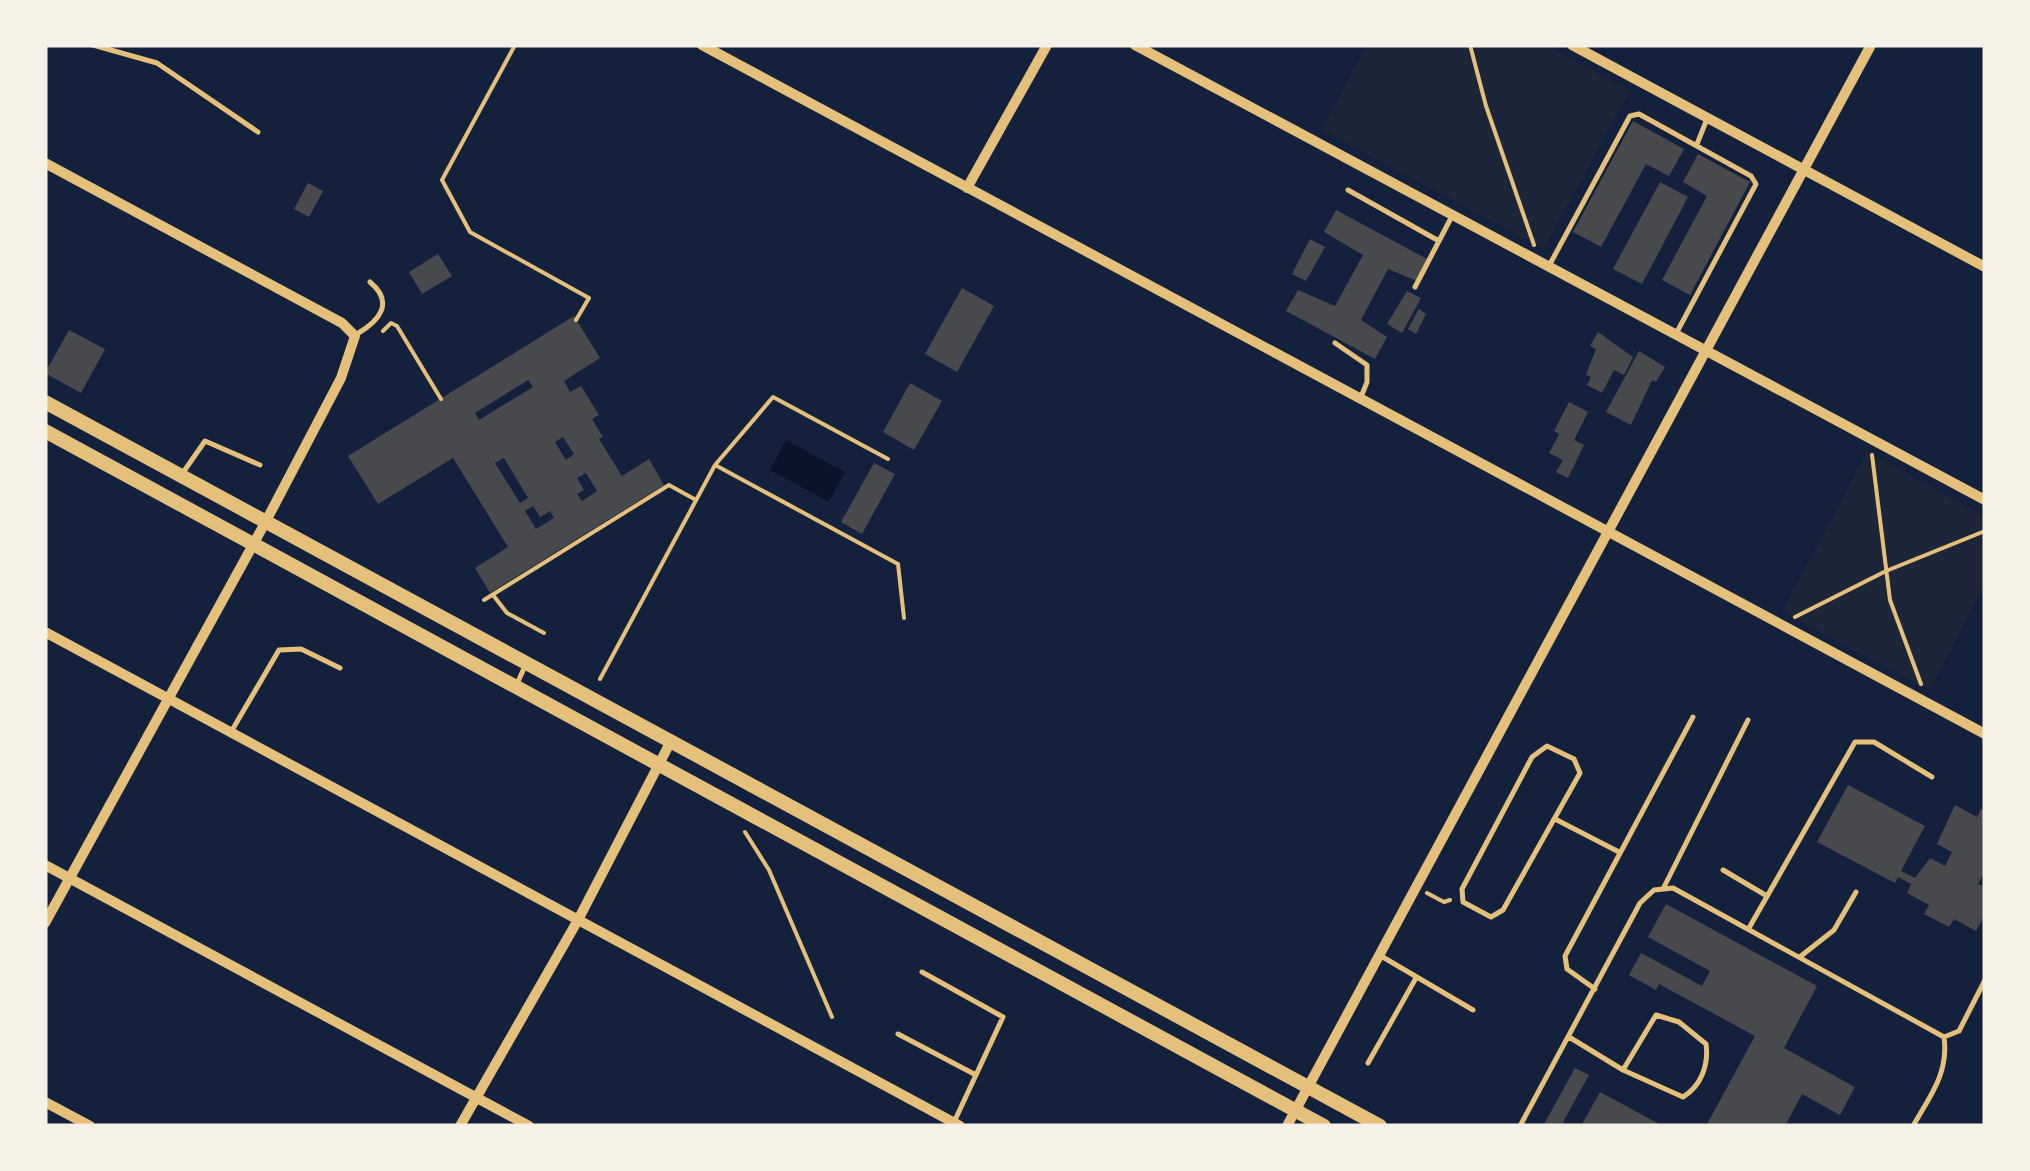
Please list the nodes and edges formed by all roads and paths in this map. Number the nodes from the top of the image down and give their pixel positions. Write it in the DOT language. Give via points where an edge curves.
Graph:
graph roads {
  1 [pos="93,45"];
  2 [pos="515,45"];
  3 [pos="702,45"];
  4 [pos="1047,45"];
  5 [pos="1135,45"];
  6 [pos="1470,45"];
  7 [pos="1572,45"];
  8 [pos="1871,45"];
  9 [pos="1708,118"];
  10 [pos="258,132"];
  11 [pos="1697,144"];
  12 [pos="45,163"];
  13 [pos="1804,169"];
  14 [pos="967,188"];
  15 [pos="1348,190"];
  16 [pos="1453,215"];
  17 [pos="1439,241"];
  18 [pos="1534,258"];
  19 [pos="1985,266"];
  20 [pos="1549,267"];
  21 [pos="370,282"];
  22 [pos="1415,287"];
  23 [pos="576,320"];
  24 [pos="1676,334"];
  25 [pos="355,336"];
  26 [pos="1335,343"];
  27 [pos="353,350"];
  28 [pos="1705,350"];
  29 [pos="441,398"];
  30 [pos="1359,400"];
  31 [pos="45,402"];
  32 [pos="45,431"];
  33 [pos="1872,456"];
  34 [pos="888,459"];
  35 [pos="260,465"];
  36 [pos="715,466"];
  37 [pos="181,477"];
  38 [pos="696,500"];
  39 [pos="1985,500"];
  40 [pos="265,523"];
  41 [pos="1985,530"];
  42 [pos="1608,533"];
  43 [pos="252,544"];
  44 [pos="1886,571"];
  45 [pos="492,595"];
  46 [pos="484,600"];
  47 [pos="1795,617"];
  48 [pos="904,618"];
  49 [pos="45,632"];
  50 [pos="544,633"];
  51 [pos="526,664"];
  52 [pos="340,668"];
  53 [pos="600,679"];
  54 [pos="1922,686"];
  55 [pos="515,688"];
  56 [pos="169,700"];
  57 [pos="1694,717"];
  58 [pos="1748,720"];
  59 [pos="231,733"];
  60 [pos="1985,734"];
  61 [pos="671,742"];
  62 [pos="661,766"];
  63 [pos="1932,777"];
  64 [pos="1554,818"];
  65 [pos="745,832"];
  66 [pos="1619,852"];
  67 [pos="45,865"];
  68 [pos="1722,870"];
  69 [pos="68,878"];
  70 [pos="1416,887"];
  71 [pos="1663,888"];
  72 [pos="1856,892"];
  73 [pos="1767,896"];
  74 [pos="1460,897"];
  75 [pos="578,920"];
  76 [pos="45,923"];
  77 [pos="1749,928"];
  78 [pos="1378,954"];
  79 [pos="1801,958"];
  80 [pos="922,972"];
  81 [pos="1416,978"];
  82 [pos="1985,980"];
  83 [pos="1595,989"];
  84 [pos="1474,1010"];
  85 [pos="832,1017"];
  86 [pos="898,1034"];
  87 [pos="1569,1037"];
  88 [pos="1944,1037"];
  89 [pos="1368,1063"];
  90 [pos="1623,1070"];
  91 [pos="976,1076"];
  92 [pos="1307,1086"];
  93 [pos="474,1096"];
  94 [pos="45,1102"];
  95 [pos="1296,1110"];
  96 [pos="957,1124"];
  97 [pos="90,1126"];
  98 [pos="460,1126"];
  99 [pos="529,1126"];
  100 [pos="1287,1126"];
  101 [pos="1324,1126"];
  102 [pos="1380,1126"];
  103 [pos="1520,1126"];
  104 [pos="1913,1126"];
  1 -- 10 [label="lane" via="157,63"];
  2 -- 23 [label="path" via="442,180 470,232 588,298"];
  3 -- 14 [label="street"];
  4 -- 14 [label="street"];
  5 -- 16 [label="street"];
  6 -- 18 [label="path" via="1534,239"];
  7 -- 9 [label="street"];
  8 -- 13 [label="street"];
  9 -- 11 [label="lane"];
  9 -- 13 [label="street"];
  11 -- 20 [label="lane" via="1639,114 1630,116"];
  11 -- 24 [label="lane" via="1756,184"];
  12 -- 25 [label="street" via="342,323"];
  13 -- 19 [label="street"];
  13 -- 28 [label="street"];
  14 -- 30 [label="street"];
  15 -- 17 [label="lane"];
  16 -- 17 [label="lane"];
  16 -- 18 [label="street"];
  17 -- 22 [label="lane"];
  18 -- 20 [label="street"];
  20 -- 24 [label="street"];
  21 -- 25 [label="lane" via="382,297 382,310"];
  24 -- 28 [label="street"];
  25 -- 27 [label="street"];
  26 -- 30 [label="lane" via="1366,365"];
  27 -- 29 [label="path" via="390,322"];
  27 -- 40 [label="street"];
  28 -- 39 [label="street"];
  28 -- 42 [label="street"];
  30 -- 42 [label="street"];
  31 -- 37 [label="street"];
  32 -- 43 [label="street"];
  33 -- 44 [label="path"];
  34 -- 36 [label="path" via="773,397"];
  35 -- 37 [label="lane" via="205,441"];
  36 -- 38 [label="path"];
  36 -- 48 [label="path" via="898,564"];
  37 -- 40 [label="street"];
  38 -- 45 [label="path" via="669,486"];
  38 -- 53 [label="path"];
  40 -- 43 [label="street"];
  40 -- 51 [label="street"];
  41 -- 44 [label="path"];
  42 -- 60 [label="street"];
  42 -- 70 [label="street"];
  43 -- 55 [label="street"];
  43 -- 56 [label="street"];
  44 -- 47 [label="path"];
  44 -- 54 [label="path"];
  45 -- 46 [label="path"];
  45 -- 50 [label="path" via="507,613"];
  49 -- 56 [label="street"];
  51 -- 55 [label="lane"];
  51 -- 61 [label="street"];
  52 -- 59 [label="lane" via="301,649 279,650"];
  55 -- 62 [label="street"];
  56 -- 59 [label="street"];
  56 -- 69 [label="street"];
  57 -- 66 [label="lane"];
  58 -- 71 [label="lane"];
  59 -- 75 [label="street"];
  61 -- 62 [label="street"];
  61 -- 92 [label="street"];
  62 -- 75 [label="street"];
  62 -- 95 [label="street"];
  63 -- 73 [label="lane" via="1874,742 1856,742"];
  64 -- 66 [label="lane"];
  64 -- 74 [label="lane" via="1498,916"];
  64 -- 74 [label="lane" via="1580,770 1574,759 1543,747"];
  65 -- 85 [label="path" via="769,870"];
  66 -- 83 [label="lane" via="1564,963"];
  67 -- 69 [label="street"];
  68 -- 73 [label="lane"];
  69 -- 76 [label="street"];
  69 -- 93 [label="street"];
  70 -- 74 [label="path" via="1444,902"];
  70 -- 78 [label="street"];
  71 -- 77 [label="lane"];
  71 -- 83 [label="lane" via="1640,903"];
  72 -- 79 [label="lane" via="1834,930"];
  73 -- 77 [label="lane"];
  75 -- 93 [label="street"];
  75 -- 96 [label="street"];
  77 -- 79 [label="lane"];
  78 -- 81 [label="lane"];
  78 -- 92 [label="street"];
  79 -- 88 [label="lane"];
  80 -- 91 [label="lane" via="1002,1017"];
  81 -- 84 [label="lane"];
  81 -- 89 [label="lane"];
  82 -- 88 [label="lane" via="1959,1031"];
  83 -- 87 [label="lane"];
  86 -- 91 [label="lane"];
  87 -- 90 [label="lane"];
  87 -- 103 [label="lane"];
  88 -- 104 [label="lane" via="1942,1076"];
  90 -- 90 [label="lane" via="1656,1015 1680,1022 1706,1044 1704,1072 1682,1097"];
  91 -- 96 [label="lane"];
  92 -- 95 [label="street"];
  92 -- 102 [label="street"];
  93 -- 98 [label="street"];
  93 -- 99 [label="street"];
  94 -- 97 [label="street"];
  95 -- 100 [label="street"];
  95 -- 101 [label="street"];
}
